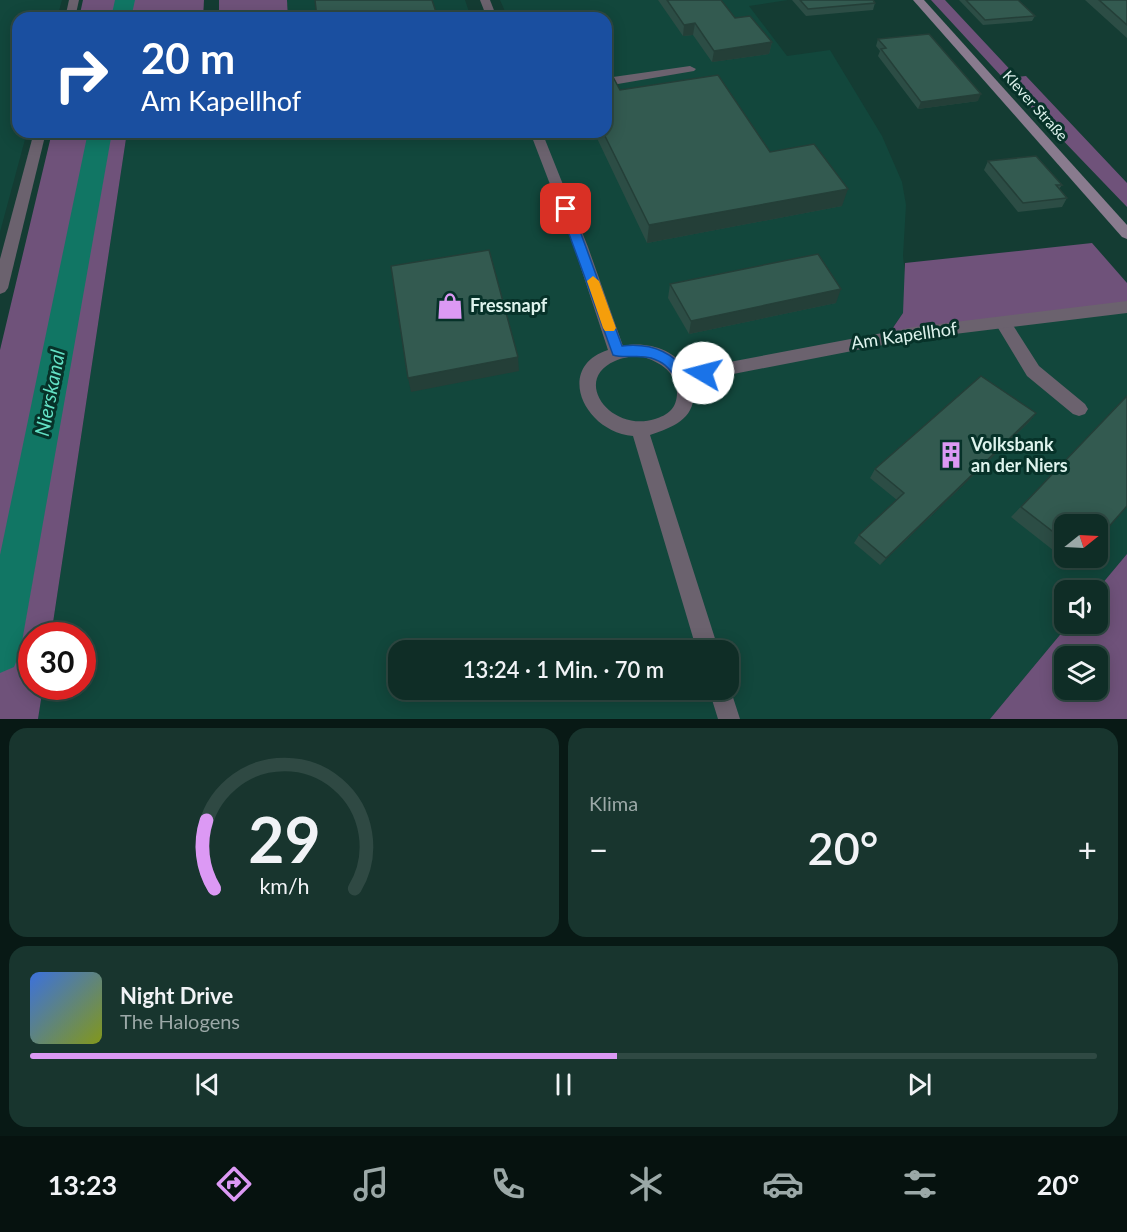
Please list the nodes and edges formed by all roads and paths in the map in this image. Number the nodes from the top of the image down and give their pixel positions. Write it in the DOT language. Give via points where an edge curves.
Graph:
graph roads {
  1 [pos="918,0"];
  2 [pos="690,69"];
  3 [pos="612,81"];
  4 [pos="38,138"];
  5 [pos="538,138"];
  6 [pos="1127,234"];
  7 [pos="0,288"];
  8 [pos="1127,307"];
  9 [pos="1003,323"];
  10 [pos="618,351"];
  11 [pos="683,377"];
  12 [pos="1079,409"];
  13 [pos="640,430"];
  14 [pos="705,640"];
  15 [pos="723,700"];
  16 [pos="729,719"];
  1 -- 6 [label="main road, Klever Straße"];
  2 -- 3 [label="street"];
  4 -- 7 [label="street"];
  5 -- 10 [label="street"];
  8 -- 9 [label="street, Am Kapellhof"];
  9 -- 11 [label="street, Am Kapellhof" via="874,339"];
  9 -- 12 [label="street" via="1033,371"];
  10 -- 11 [label="street" via="656,354 673,363"];
  10 -- 13 [label="street" via="592,368 586,381 586,395 605,420 621,428"];
  11 -- 13 [label="street" via="687,392 673,419"];
  13 -- 14 [label="street"];
  15 -- 16 [label="street"];
}
